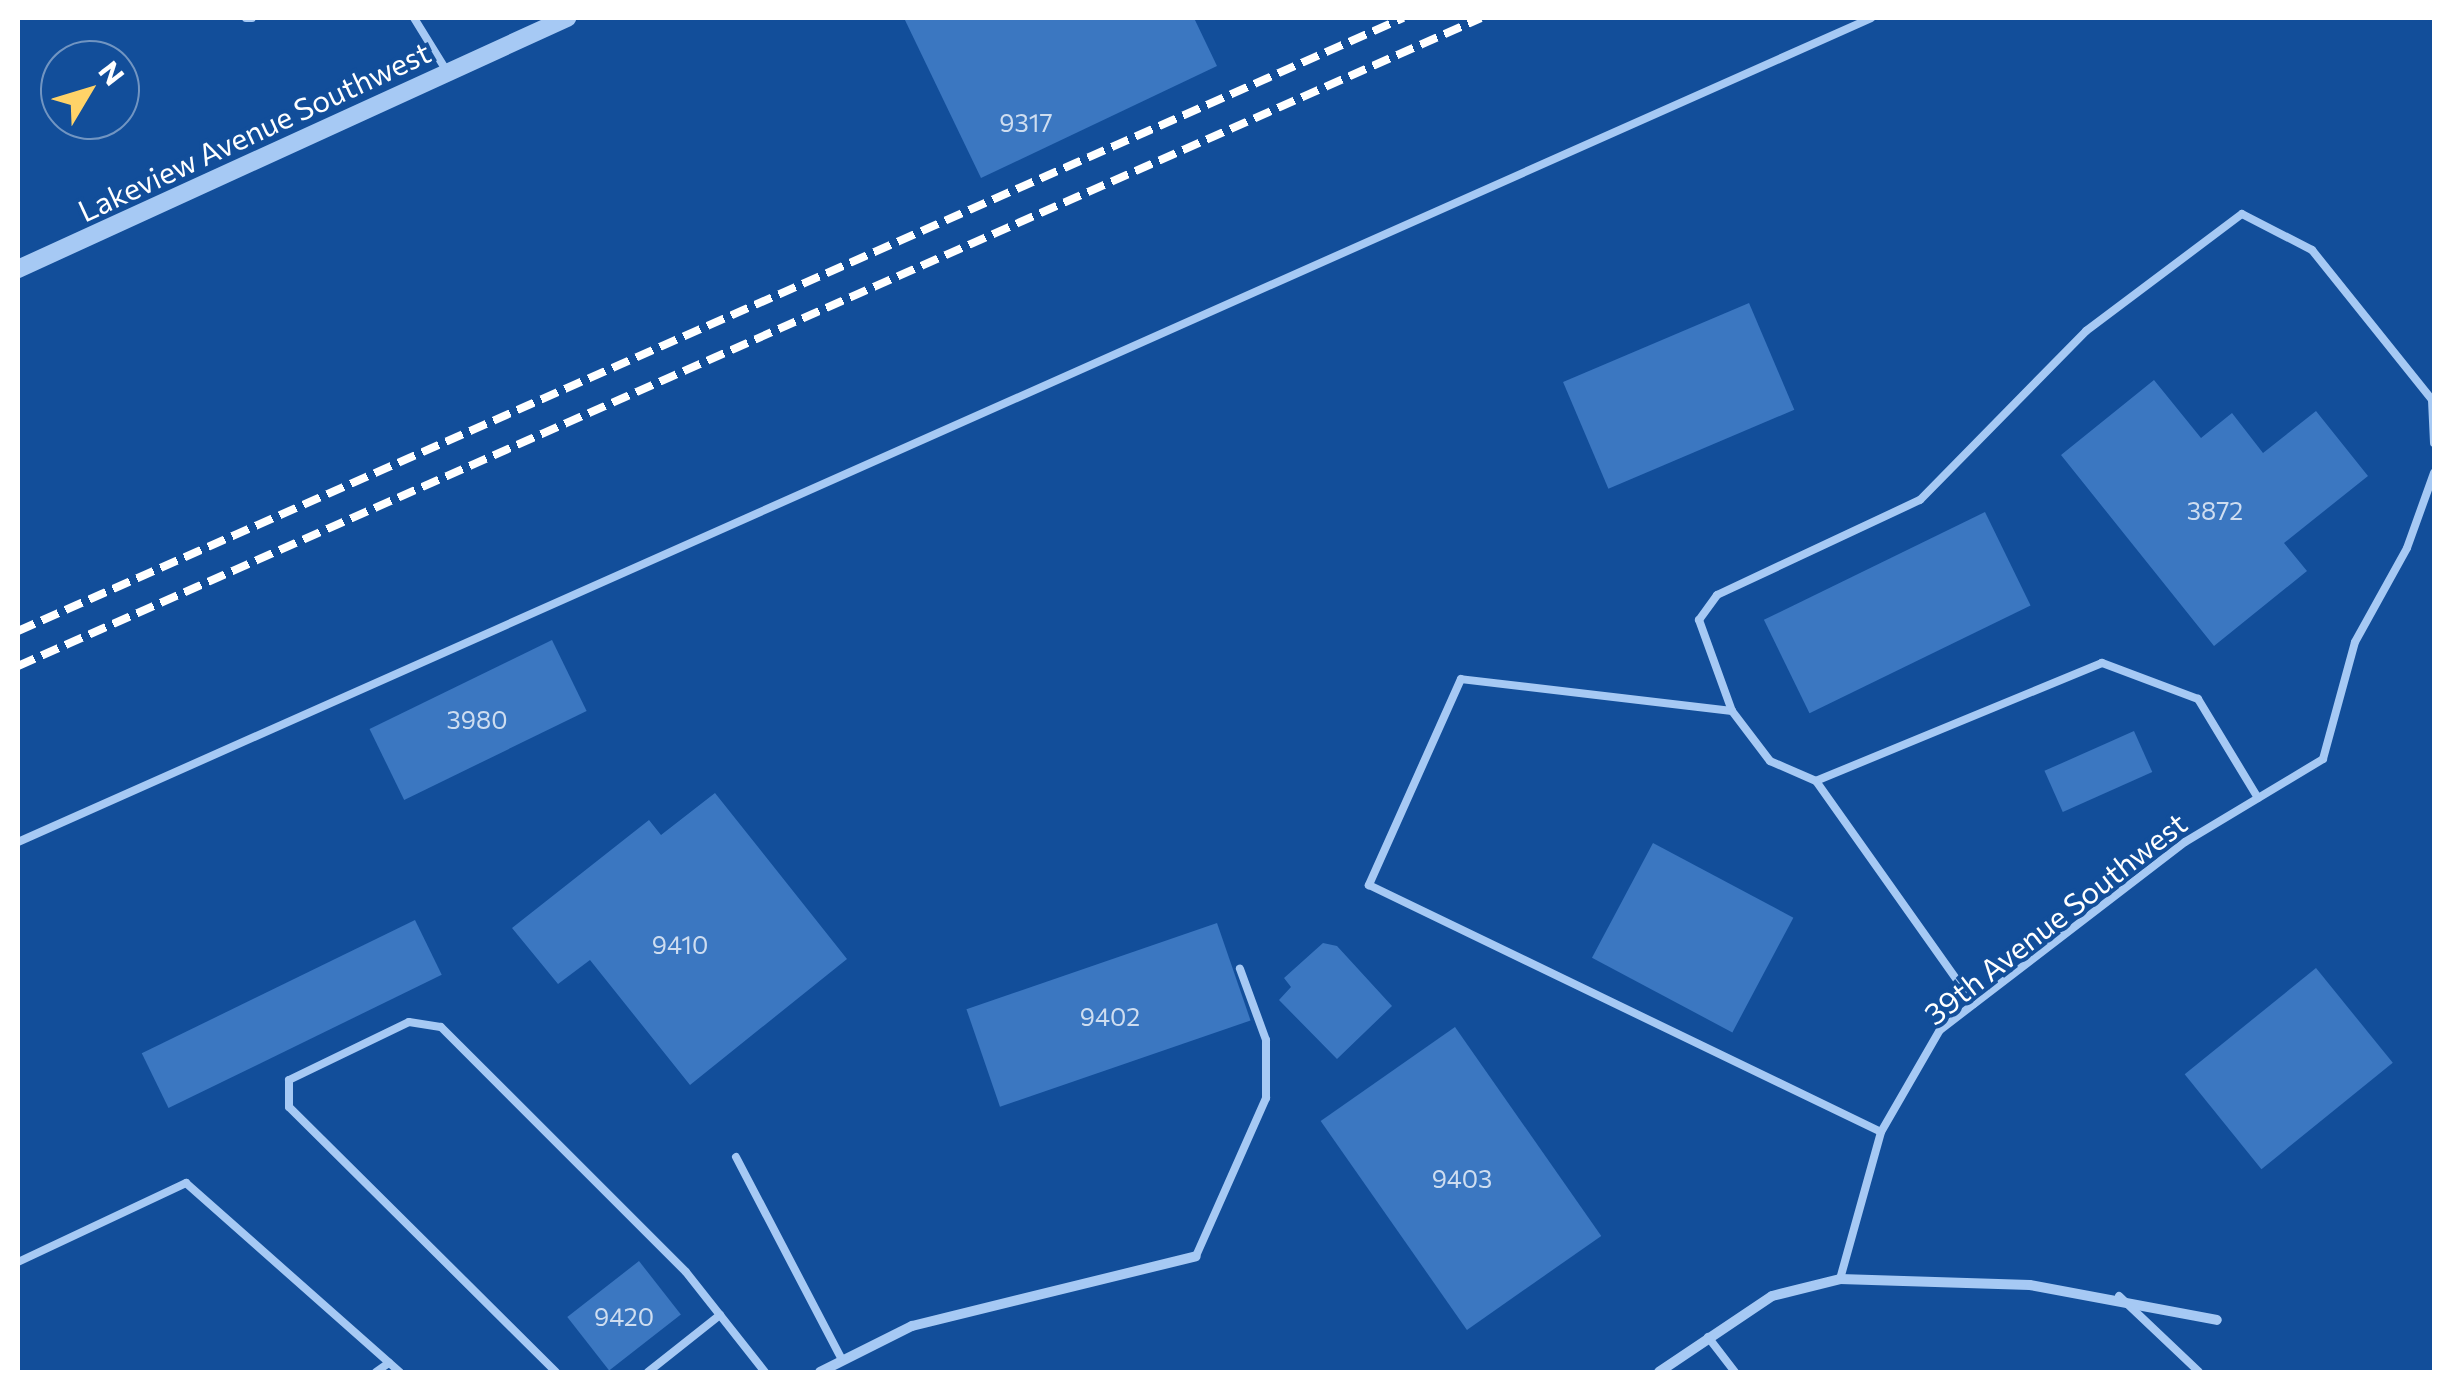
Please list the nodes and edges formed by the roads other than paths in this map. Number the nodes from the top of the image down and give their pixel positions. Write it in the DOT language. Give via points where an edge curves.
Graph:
graph roads {
  1 [pos="414,18"];
  2 [pos="567,18"];
  3 [pos="1871,18"];
  4 [pos="448,73"];
  5 [pos="18,269"];
  6 [pos="2434,443"];
  7 [pos="2434,473"];
  8 [pos="1732,712"];
  9 [pos="1816,781"];
  10 [pos="2258,798"];
  11 [pos="18,842"];
  12 [pos="1240,969"];
  13 [pos="1974,1004"];
  14 [pos="1880,1132"];
  15 [pos="736,1156"];
  16 [pos="1196,1256"];
  17 [pos="18,1262"];
  18 [pos="1840,1280"];
  19 [pos="2119,1296"];
  20 [pos="720,1315"];
  21 [pos="2217,1320"];
  22 [pos="1708,1337"];
  23 [pos="842,1360"];
  24 [pos="389,1363"];
  25 [pos="376,1372"];
  26 [pos="400,1372"];
  27 [pos="556,1372"];
  28 [pos="648,1372"];
  29 [pos="765,1372"];
  30 [pos="820,1372"];
  31 [pos="1659,1372"];
  32 [pos="1735,1372"];
  33 [pos="2199,1372"];
  1 -- 4 [label="lane"];
  2 -- 4 [label="street, Lakeview Avenue Southwest"];
  3 -- 11 [label="lane"];
  4 -- 5 [label="street, Lakeview Avenue Southwest"];
  6 -- 8 [label="lane" via="2432,400 2312,250 2242,214 2086,331 1920,500 1717,595 1699,620"];
  7 -- 10 [label="lane, 39th Avenue Southwest" via="2407,548 2355,642 2324,759"];
  8 -- 9 [label="lane" via="1770,761"];
  8 -- 14 [label="lane" via="1460,679 1369,885"];
  9 -- 10 [label="lane" via="2102,663 2198,699"];
  9 -- 13 [label="lane"];
  10 -- 13 [label="lane, 39th Avenue Southwest" via="2185,842"];
  12 -- 16 [label="lane" via="1266,1040 1266,1098"];
  13 -- 14 [label="lane, 39th Avenue Southwest" via="1940,1030"];
  14 -- 18 [label="lane, 39th Avenue Southwest"];
  15 -- 23 [label="lane"];
  16 -- 23 [label="street" via="912,1326"];
  17 -- 24 [label="lane" via="186,1183"];
  18 -- 19 [label="street"];
  18 -- 22 [label="street" via="1772,1296"];
  19 -- 21 [label="street"];
  19 -- 33 [label="lane"];
  20 -- 27 [label="lane" via="441,1027 408,1022 289,1080 289,1106"];
  20 -- 28 [label="lane"];
  20 -- 29 [label="lane"];
  22 -- 31 [label="street"];
  22 -- 32 [label="lane"];
  23 -- 30 [label="street"];
  24 -- 25 [label="lane"];
  24 -- 26 [label="lane"];
}
